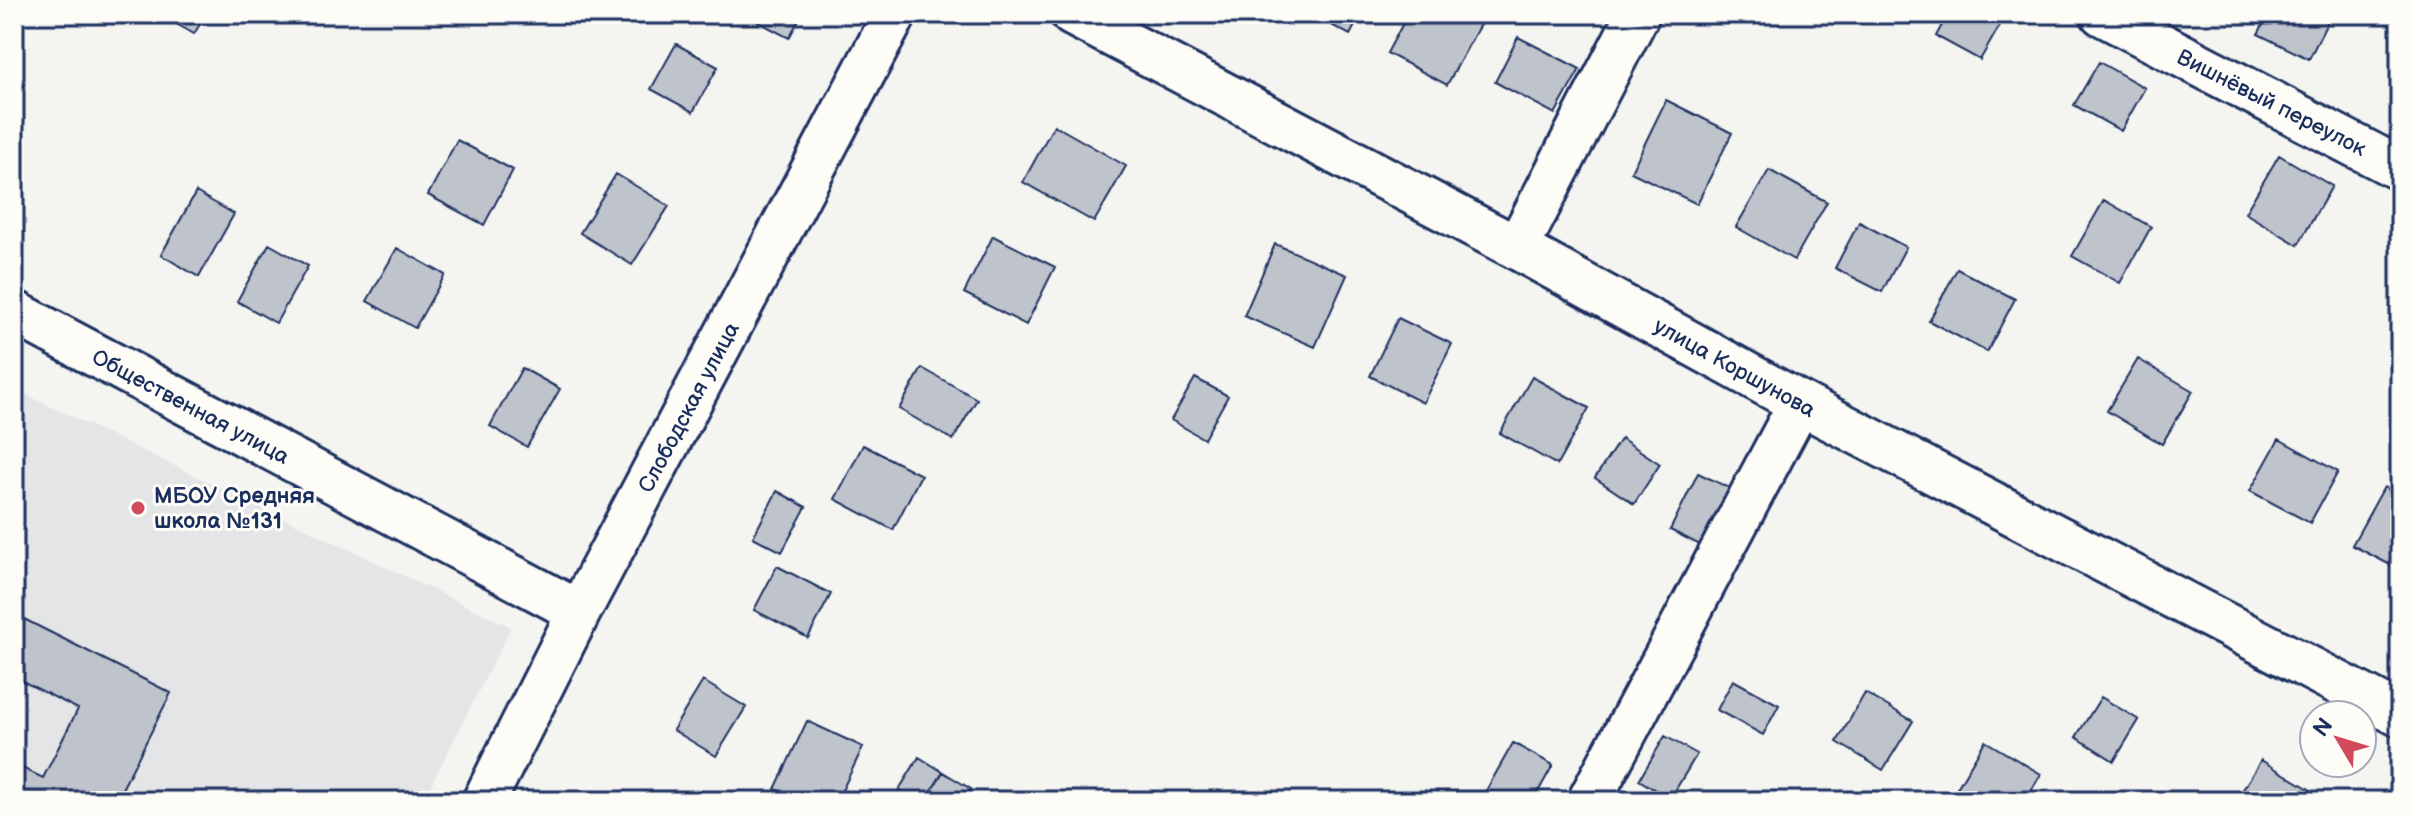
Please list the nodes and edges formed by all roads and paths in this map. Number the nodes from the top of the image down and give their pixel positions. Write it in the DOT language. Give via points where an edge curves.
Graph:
graph roads {
  1 [pos="895,14"];
  2 [pos="1072,14"];
  3 [pos="1638,14"];
  4 [pos="2102,14"];
  5 [pos="2400,169"];
  6 [pos="1517,248"];
  7 [pos="14,312"];
  8 [pos="1800,403"];
  9 [pos="579,612"];
  10 [pos="2400,715"];
  11 [pos="492,798"];
  12 [pos="1589,801"];
  1 -- 9 [label="street, Слободская улица"];
  2 -- 6 [label="street, улица Коршунова"];
  3 -- 6 [label="street"];
  4 -- 5 [label="street, Вишнёвый переулок"];
  6 -- 8 [label="street, улица Коршунова"];
  7 -- 9 [label="street, Общественная улица"];
  8 -- 10 [label="street, улица Коршунова"];
  8 -- 12 [label="street"];
  9 -- 11 [label="street, Слободская улица"];
}
